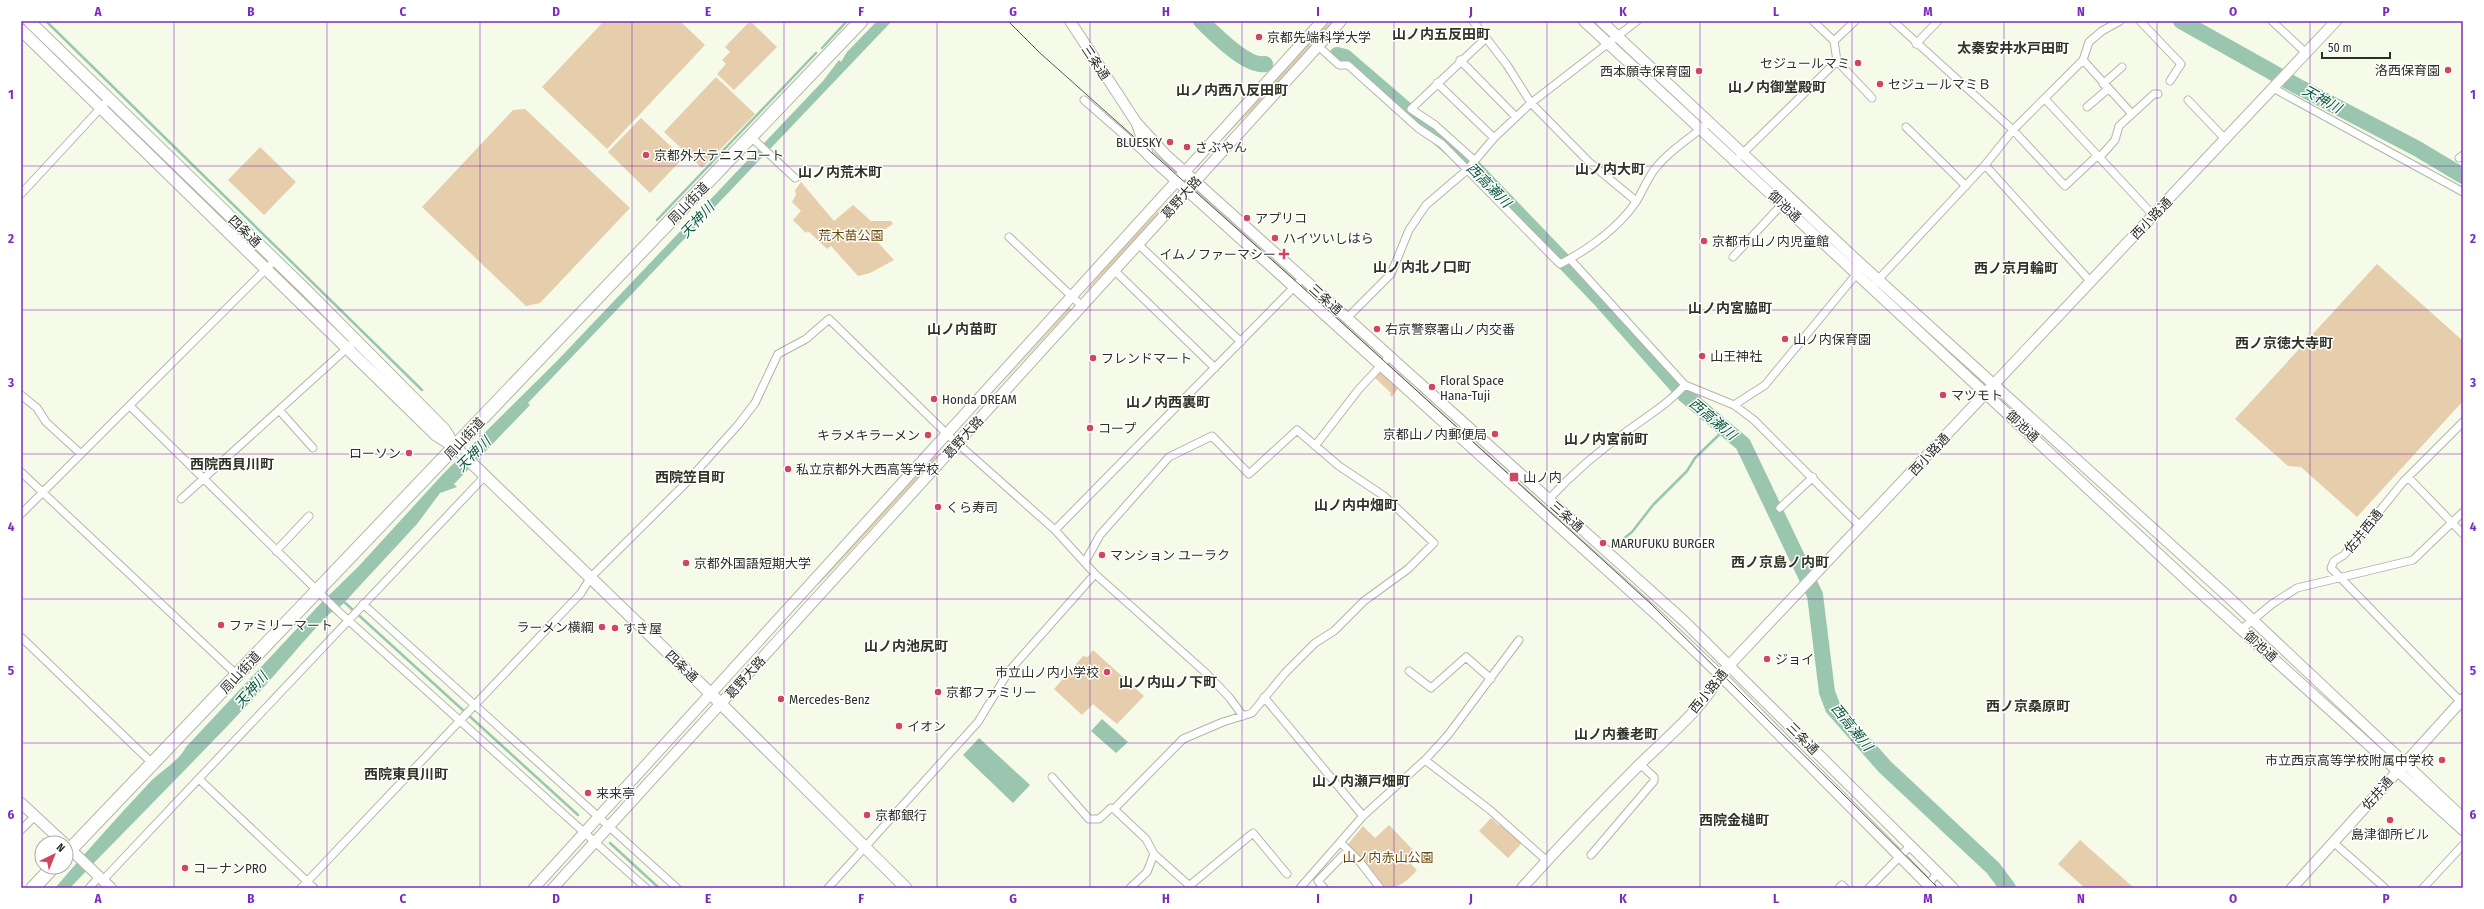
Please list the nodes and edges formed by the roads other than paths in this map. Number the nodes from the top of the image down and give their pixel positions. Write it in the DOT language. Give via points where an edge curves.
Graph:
graph roads {
  1 [pos="29,21"];
  2 [pos="861,21"];
  3 [pos="1070,21"];
  4 [pos="1322,21"];
  5 [pos="1341,21"];
  6 [pos="1474,21"];
  7 [pos="1584,21"];
  8 [pos="1601,21"];
  9 [pos="1637,21"];
  10 [pos="1813,21"];
  11 [pos="1855,21"];
  12 [pos="1893,21"];
  13 [pos="1938,21"];
  14 [pos="2120,21"];
  15 [pos="2140,21"];
  16 [pos="2272,21"];
  17 [pos="2336,21"];
  18 [pos="21,30"];
  19 [pos="1618,37"];
  20 [pos="1486,38"];
  21 [pos="1834,41"];
  22 [pos="1608,44"];
  23 [pos="1916,44"];
  24 [pos="1318,46"];
  25 [pos="2306,53"];
  26 [pos="1460,60"];
  27 [pos="2083,60"];
  28 [pos="1837,61"];
  29 [pos="2122,67"];
  30 [pos="2170,81"];
  31 [pos="1437,83"];
  32 [pos="2276,85"];
  33 [pos="2106,86"];
  34 [pos="2158,94"];
  35 [pos="1872,98"];
  36 [pos="2045,98"];
  37 [pos="109,99"];
  38 [pos="1084,100"];
  39 [pos="2188,100"];
  40 [pos="1531,103"];
  41 [pos="2087,107"];
  42 [pos="101,108"];
  43 [pos="2132,114"];
  44 [pos="1516,117"];
  45 [pos="1136,122"];
  46 [pos="1710,122"];
  47 [pos="1906,127"];
  48 [pos="1701,129"];
  49 [pos="2013,130"];
  50 [pos="1494,138"];
  51 [pos="753,139"];
  52 [pos="2226,140"];
  53 [pos="1743,153"];
  54 [pos="1148,155"];
  55 [pos="2098,157"];
  56 [pos="1474,160"];
  57 [pos="1735,161"];
  58 [pos="1985,165"];
  59 [pos="1467,170"];
  60 [pos="1184,171"];
  61 [pos="795,178"];
  62 [pos="1176,180"];
  63 [pos="1195,181"];
  64 [pos="1966,186"];
  65 [pos="1187,190"];
  66 [pos="2463,192"];
  67 [pos="21,194"];
  68 [pos="1786,200"];
  69 [pos="1636,201"];
  70 [pos="2153,215"];
  71 [pos="1009,238"];
  72 [pos="1138,244"];
  73 [pos="1733,257"];
  74 [pos="275,260"];
  75 [pos="1567,261"];
  76 [pos="266,269"];
  77 [pos="1114,270"];
  78 [pos="1860,270"];
  79 [pos="1302,278"];
  80 [pos="1879,278"];
  81 [pos="2091,282"];
  82 [pos="1295,286"];
  83 [pos="1871,287"];
  84 [pos="1072,296"];
  85 [pos="1082,306"];
  86 [pos="1347,318"];
  87 [pos="356,340"];
  88 [pos="1241,342"];
  89 [pos="347,349"];
  90 [pos="1389,357"];
  91 [pos="1382,365"];
  92 [pos="1215,368"];
  93 [pos="1994,384"];
  94 [pos="1683,388"];
  95 [pos="1986,392"];
  96 [pos="21,395"];
  97 [pos="980,397"];
  98 [pos="1734,405"];
  99 [pos="130,406"];
  100 [pos="991,407"];
  101 [pos="279,410"];
  102 [pos="2463,422"];
  103 [pos="947,434"];
  104 [pos="958,444"];
  105 [pos="1315,446"];
  106 [pos="313,448"];
  107 [pos="458,450"];
  108 [pos="81,454"];
  109 [pos="21,472"];
  110 [pos="485,476"];
  111 [pos="1813,477"];
  112 [pos="2408,477"];
  113 [pos="202,480"];
  114 [pos="43,492"];
  115 [pos="181,499"];
  116 [pos="1548,500"];
  117 [pos="1780,508"];
  118 [pos="2463,512"];
  119 [pos="21,514"];
  120 [pos="309,516"];
  121 [pos="2452,523"];
  122 [pos="1861,527"];
  123 [pos="1055,530"];
  124 [pos="2463,534"];
  125 [pos="276,551"];
  126 [pos="1085,562"];
  127 [pos="1095,574"];
  128 [pos="591,577"];
  129 [pos="2337,577"];
  130 [pos="320,594"];
  131 [pos="362,606"];
  132 [pos="350,619"];
  133 [pos="2251,620"];
  134 [pos="2242,629"];
  135 [pos="21,637"];
  136 [pos="1519,640"];
  137 [pos="1730,665"];
  138 [pos="1409,671"];
  139 [pos="237,675"];
  140 [pos="1720,675"];
  141 [pos="1491,679"];
  142 [pos="711,694"];
  143 [pos="1264,697"];
  144 [pos="2462,700"];
  145 [pos="721,704"];
  146 [pos="475,705"];
  147 [pos="1243,716"];
  148 [pos="460,721"];
  149 [pos="1425,760"];
  150 [pos="152,763"];
  151 [pos="647,764"];
  152 [pos="1640,764"];
  153 [pos="2401,766"];
  154 [pos="657,774"];
  155 [pos="1052,777"];
  156 [pos="199,779"];
  157 [pos="21,803"];
  158 [pos="1114,808"];
  159 [pos="34,816"];
  160 [pos="1363,816"];
  161 [pos="2463,818"];
  162 [pos="592,825"];
  163 [pos="607,828"];
  164 [pos="21,830"];
  165 [pos="2463,830"];
  166 [pos="54,835"];
  167 [pos="596,840"];
  168 [pos="2333,842"];
  169 [pos="74,844"];
  170 [pos="2463,845"];
  171 [pos="1910,846"];
  172 [pos="865,847"];
  173 [pos="1345,847"];
  174 [pos="74,854"];
  175 [pos="1154,854"];
  176 [pos="1591,855"];
  177 [pos="1900,857"];
  178 [pos="1547,861"];
  179 [pos="1937,873"];
  180 [pos="1287,874"];
  181 [pos="45,875"];
  182 [pos="98,876"];
  183 [pos="307,881"];
  184 [pos="1190,887"];
  185 [pos="1928,887"];
  186 [pos="33,888"];
  187 [pos="89,888"];
  188 [pos="111,888"];
  189 [pos="301,888"];
  190 [pos="314,888"];
  191 [pos="534,888"];
  192 [pos="553,888"];
  193 [pos="646,888"];
  194 [pos="677,888"];
  195 [pos="828,888"];
  196 [pos="906,888"];
  197 [pos="1130,888"];
  198 [pos="1300,888"];
  199 [pos="1324,888"];
  200 [pos="1380,888"];
  201 [pos="1522,888"];
  202 [pos="1839,888"];
  203 [pos="1846,888"];
  204 [pos="1869,888"];
  205 [pos="1953,888"];
  206 [pos="2292,888"];
  207 [pos="2385,888"];
  208 [pos="2423,888"];
  1 -- 37 [label="main road, 四条通"];
  2 -- 51 [label="highway, 周山街道"];
  3 -- 45 [label="street, 三条通"];
  4 -- 60 [label="street, 葛野大路"];
  5 -- 24 [label="street, 葛野大路"];
  6 -- 20 [label="street"];
  7 -- 22 [label="street, 御池通"];
  8 -- 19 [label="street, 御池通"];
  9 -- 19 [label="street"];
  10 -- 21 [label="street"];
  11 -- 21 [label="street"];
  12 -- 23 [label="street"];
  13 -- 23 [label="street"];
  14 -- 27 [label="street" via="2089,42"];
  15 -- 30 [label="street" via="2181,64"];
  16 -- 25 [label="street"];
  17 -- 25 [label="street, 西小路通"];
  18 -- 42 [label="main road, 四条通"];
  19 -- 22 [label="street"];
  19 -- 46 [label="street, 御池通"];
  20 -- 26 [label="street"];
  20 -- 40 [label="street"];
  21 -- 28 [label="street"];
  22 -- 40 [label="street"];
  22 -- 48 [label="street, 御池通"];
  23 -- 49 [label="street"];
  24 -- 59 [label="street" via="1339,65 1348,64 1418,128 1442,144"];
  24 -- 63 [label="street, 葛野大路"];
  25 -- 32 [label="street, 西小路通"];
  26 -- 31 [label="street"];
  26 -- 44 [label="street"];
  27 -- 33 [label="street"];
  27 -- 36 [label="street"];
  28 -- 35 [label="street"];
  28 -- 53 [label="street"];
  29 -- 33 [label="street"];
  31 -- 50 [label="street"];
  31 -- 56 [label="street" via="1411,109 1440,128"];
  32 -- 52 [label="street, 西小路通"];
  32 -- 66 [label="street"];
  33 -- 41 [label="street"];
  33 -- 43 [label="street"];
  34 -- 43 [label="street" via="2154,94"];
  36 -- 49 [label="street"];
  36 -- 55 [label="street"];
  37 -- 42 [label="street"];
  37 -- 74 [label="main road, 四条通"];
  38 -- 54 [label="street"];
  39 -- 52 [label="street"];
  40 -- 44 [label="street"];
  40 -- 69 [label="street" via="1589,162"];
  42 -- 67 [label="street"];
  42 -- 76 [label="main road, 四条通"];
  43 -- 55 [label="street" via="2119,126 2116,140"];
  44 -- 50 [label="street"];
  45 -- 54 [label="street, 三条通"];
  45 -- 60 [label="street, 三条通"];
  46 -- 48 [label="street"];
  46 -- 53 [label="street, 御池通"];
  47 -- 64 [label="street"];
  48 -- 57 [label="street, 御池通"];
  48 -- 69 [label="street" via="1654,170"];
  49 -- 55 [label="street" via="2065,186"];
  49 -- 58 [label="street"];
  50 -- 56 [label="street"];
  51 -- 61 [label="street"];
  51 -- 107 [label="highway, 周山街道"];
  52 -- 70 [label="street, 西小路通"];
  53 -- 57 [label="street"];
  53 -- 68 [label="street, 御池通"];
  54 -- 62 [label="street, 三条通"];
  55 -- 70 [label="street"];
  56 -- 59 [label="street"];
  57 -- 68 [label="street, 御池通"];
  58 -- 64 [label="street"];
  58 -- 81 [label="street"];
  59 -- 75 [label="street" via="1560,264"];
  59 -- 86 [label="street" via="1426,205 1409,230 1391,274"];
  60 -- 62 [label="street, 葛野大路"];
  60 -- 63 [label="street, 三条通"];
  62 -- 65 [label="street, 三条通"];
  62 -- 84 [label="street, 葛野大路"];
  63 -- 65 [label="street, 葛野大路"];
  63 -- 79 [label="street, 三条通"];
  64 -- 80 [label="street"];
  65 -- 72 [label="street, 葛野大路"];
  65 -- 82 [label="street, 三条通"];
  68 -- 73 [label="street"];
  68 -- 78 [label="street, 御池通"];
  69 -- 75 [label="street" via="1620,222"];
  70 -- 81 [label="street, 西小路通"];
  71 -- 84 [label="street"];
  72 -- 77 [label="street, 葛野大路"];
  72 -- 88 [label="street"];
  74 -- 76 [label="street"];
  74 -- 87 [label="main road, 四条通"];
  75 -- 94 [label="street"];
  76 -- 89 [label="main road, 四条通"];
  76 -- 99 [label="street"];
  77 -- 85 [label="street, 葛野大路"];
  77 -- 92 [label="street"];
  78 -- 80 [label="street, 御池通"];
  78 -- 83 [label="street, 御池通"];
  78 -- 98 [label="street" via="1765,385"];
  79 -- 82 [label="street"];
  79 -- 86 [label="street, 三条通"];
  80 -- 83 [label="street"];
  80 -- 93 [label="street, 御池通"];
  81 -- 93 [label="street, 西小路通"];
  82 -- 88 [label="street"];
  82 -- 91 [label="street, 三条通"];
  83 -- 95 [label="street, 御池通"];
  84 -- 85 [label="street"];
  84 -- 97 [label="street, 葛野大路"];
  85 -- 100 [label="street, 葛野大路"];
  86 -- 90 [label="street, 三条通"];
  87 -- 89 [label="street"];
  87 -- 107 [label="main road, 四条通" via="444,429"];
  88 -- 92 [label="street"];
  89 -- 101 [label="street"];
  89 -- 107 [label="main road, 四条通" via="436,435"];
  90 -- 91 [label="street"];
  90 -- 116 [label="street, 三条通"];
  91 -- 105 [label="street" via="1359,389"];
  91 -- 140 [label="street, 三条通"];
  92 -- 123 [label="street"];
  93 -- 95 [label="street, 西小路通"];
  93 -- 133 [label="street, 御池通"];
  94 -- 98 [label="street"];
  94 -- 116 [label="street" via="1566,480"];
  95 -- 122 [label="street, 西小路通"];
  95 -- 134 [label="street, 御池通"];
  96 -- 108 [label="street"];
  97 -- 100 [label="street"];
  97 -- 103 [label="street, 葛野大路"];
  98 -- 111 [label="street" via="1763,427"];
  99 -- 108 [label="street"];
  99 -- 113 [label="street"];
  100 -- 104 [label="street, 葛野大路"];
  101 -- 106 [label="street"];
  101 -- 113 [label="street"];
  102 -- 112 [label="street, 佐井西通"];
  103 -- 104 [label="street"];
  103 -- 128 [label="street" via="829,319 806,339 778,354 755,403 738,425 684,485"];
  103 -- 142 [label="street, 葛野大路"];
  104 -- 123 [label="street"];
  104 -- 145 [label="street, 葛野大路"];
  105 -- 126 [label="street" via="1297,430 1249,474 1212,436 1190,446 1169,457 1100,535"];
  105 -- 143 [label="street" via="1339,466 1384,496 1434,543 1408,569 1364,601 1334,631 1314,643"];
  107 -- 110 [label="main road, 四条通"];
  107 -- 130 [label="highway, 周山街道"];
  108 -- 114 [label="street"];
  109 -- 114 [label="street"];
  110 -- 128 [label="main road, 四条通"];
  110 -- 131 [label="street"];
  111 -- 117 [label="street"];
  111 -- 122 [label="street"];
  112 -- 121 [label="street"];
  112 -- 129 [label="street, 佐井西通" via="2344,555 2331,564"];
  113 -- 115 [label="street"];
  113 -- 125 [label="street"];
  114 -- 119 [label="street"];
  114 -- 139 [label="street"];
  116 -- 137 [label="street, 三条通"];
  118 -- 121 [label="street"];
  120 -- 125 [label="street"];
  121 -- 124 [label="street"];
  121 -- 129 [label="street" via="2413,560"];
  122 -- 137 [label="street, 西小路通"];
  123 -- 126 [label="street"];
  125 -- 130 [label="street"];
  126 -- 127 [label="street"];
  127 -- 147 [label="street" via="1206,673"];
  127 -- 172 [label="street" via="1010,671 978,722"];
  128 -- 142 [label="main road, 四条通"];
  128 -- 146 [label="street" via="581,593"];
  129 -- 133 [label="street" via="2297,588"];
  129 -- 144 [label="street"];
  130 -- 132 [label="street"];
  130 -- 139 [label="highway, 周山街道"];
  131 -- 132 [label="street"];
  131 -- 146 [label="street"];
  132 -- 148 [label="street"];
  132 -- 156 [label="street"];
  133 -- 134 [label="street"];
  133 -- 153 [label="street, 御池通"];
  134 -- 153 [label="street, 御池通"];
  135 -- 150 [label="street"];
  136 -- 141 [label="street"];
  137 -- 140 [label="street, 西小路通"];
  137 -- 171 [label="street, 三条通"];
  138 -- 141 [label="street" via="1431,688 1466,658"];
  139 -- 150 [label="highway, 周山街道"];
  140 -- 152 [label="street, 西小路通" via="1710,691 1666,740"];
  140 -- 177 [label="street, 三条通"];
  141 -- 149 [label="street" via="1458,724"];
  142 -- 145 [label="main road, 四条通"];
  142 -- 151 [label="street, 葛野大路"];
  143 -- 147 [label="street" via="1252,713"];
  143 -- 160 [label="street"];
  144 -- 153 [label="street, 佐井通"];
  145 -- 154 [label="street, 葛野大路"];
  145 -- 172 [label="main road, 四条通"];
  146 -- 148 [label="street"];
  146 -- 162 [label="street"];
  147 -- 158 [label="street" via="1183,739"];
  148 -- 162 [label="street"];
  148 -- 183 [label="street"];
  149 -- 160 [label="street"];
  149 -- 178 [label="street" via="1490,810"];
  150 -- 169 [label="highway, 周山街道"];
  151 -- 154 [label="street"];
  151 -- 162 [label="street, 葛野大路"];
  152 -- 176 [label="street" via="1654,777 1654,781"];
  152 -- 178 [label="street, 西小路通"];
  153 -- 161 [label="street, 御池通"];
  153 -- 165 [label="street, 御池通"];
  153 -- 168 [label="street, 佐井通"];
  154 -- 163 [label="street, 葛野大路"];
  155 -- 158 [label="street" via="1089,818 1099,819"];
  156 -- 182 [label="street"];
  156 -- 183 [label="street"];
  157 -- 159 [label="street"];
  158 -- 175 [label="street" via="1146,839"];
  159 -- 164 [label="street"];
  159 -- 166 [label="street"];
  160 -- 173 [label="street"];
  162 -- 163 [label="street"];
  162 -- 167 [label="street"];
  162 -- 191 [label="street, 葛野大路"];
  163 -- 167 [label="street, 葛野大路"];
  163 -- 194 [label="street"];
  167 -- 192 [label="street, 葛野大路"];
  167 -- 193 [label="street"];
  168 -- 206 [label="street, 佐井通"];
  168 -- 207 [label="street"];
  170 -- 208 [label="street"];
  171 -- 177 [label="street"];
  171 -- 179 [label="street, 三条通"];
  172 -- 195 [label="street"];
  172 -- 196 [label="main road, 四条通"];
  173 -- 198 [label="street"];
  173 -- 199 [label="street" via="1318,881"];
  173 -- 200 [label="street"];
  174 -- 182 [label="street"];
  175 -- 184 [label="street"];
  175 -- 197 [label="street" via="1147,872"];
  177 -- 185 [label="street, 三条通"];
  177 -- 204 [label="street"];
  178 -- 201 [label="street, 西小路通"];
  179 -- 185 [label="street"];
  179 -- 205 [label="street, 三条通"];
  180 -- 184 [label="street" via="1253,833"];
  181 -- 186 [label="highway"];
  182 -- 187 [label="street"];
  182 -- 188 [label="street"];
  183 -- 189 [label="street"];
  183 -- 190 [label="street"];
  202 -- 203 [label="street" via="1842,885"];
}
